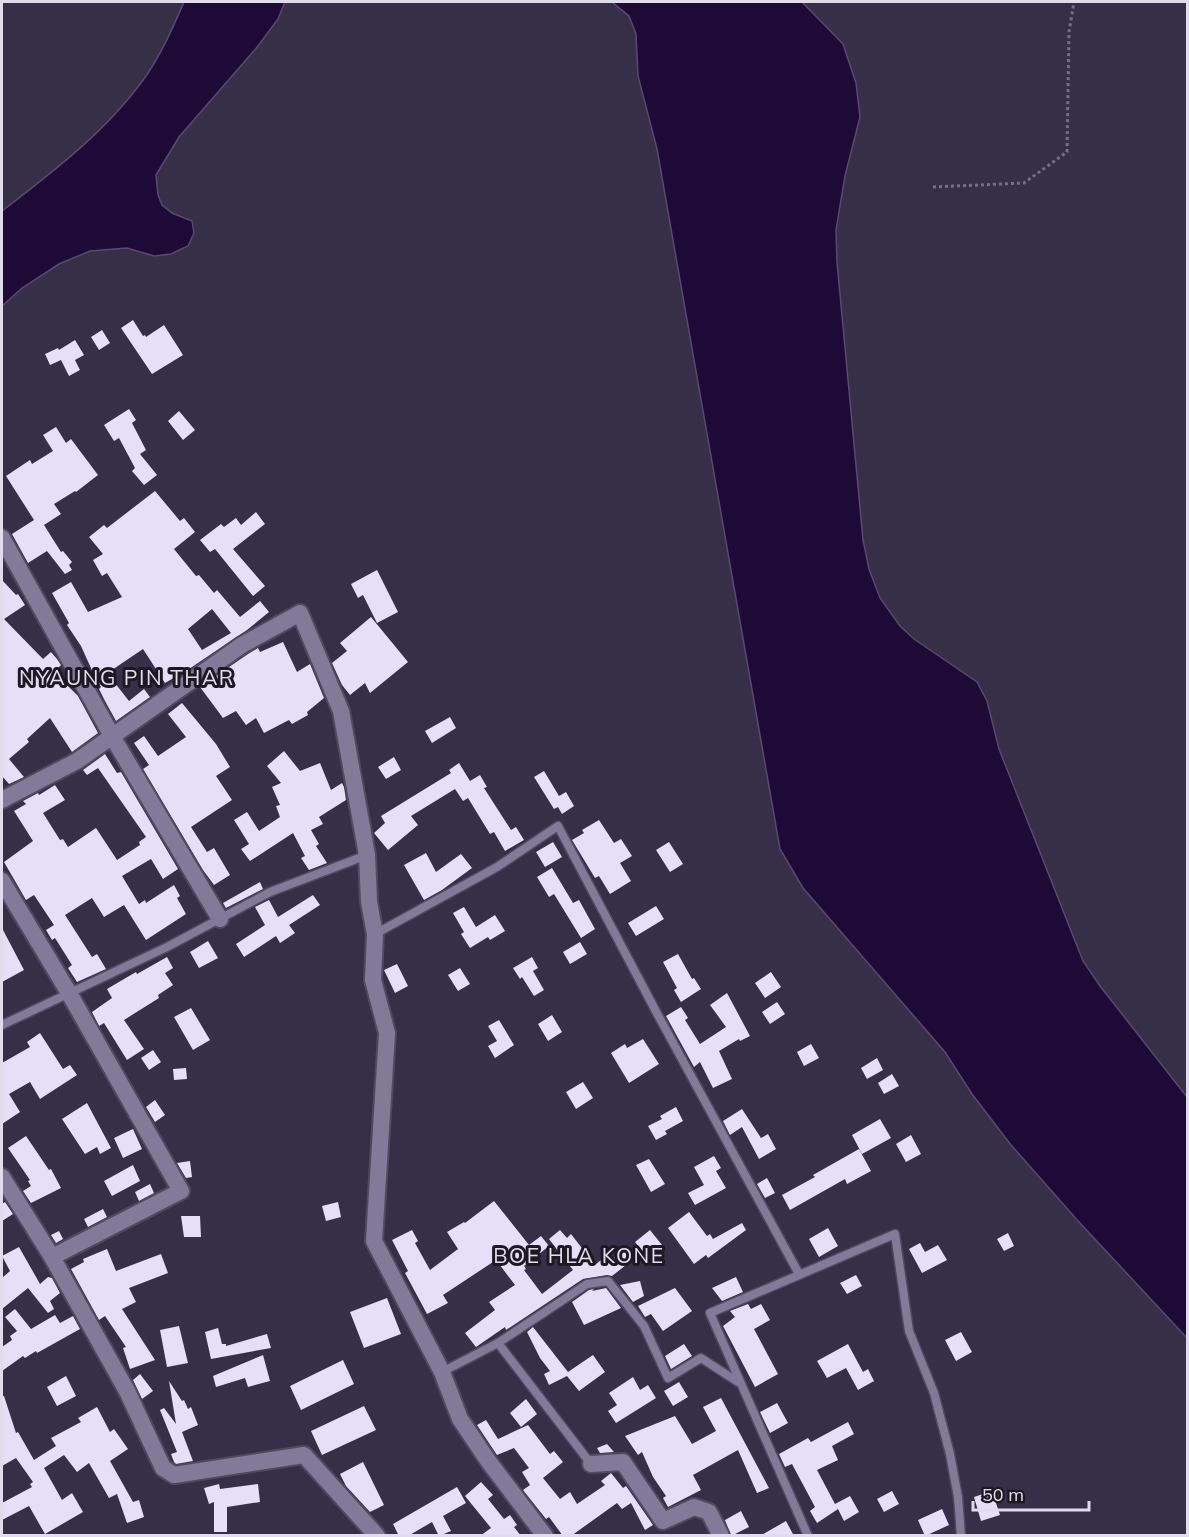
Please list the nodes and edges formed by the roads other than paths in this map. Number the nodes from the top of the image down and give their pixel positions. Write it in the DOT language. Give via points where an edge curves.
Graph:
graph roads {
  1 [pos="2,538"];
  2 [pos="112,736"];
  3 [pos="2,800"];
  4 [pos="366,855"];
  5 [pos="2,881"];
  6 [pos="220,919"];
  7 [pos="375,934"];
  8 [pos="69,993"];
  9 [pos="2,1025"];
  10 [pos="2,1177"];
  11 [pos="52,1257"];
  12 [pos="799,1274"];
  13 [pos="498,1344"];
  14 [pos="442,1372"];
  15 [pos="739,1383"];
  16 [pos="591,1464"];
  17 [pos="377,1536"];
  18 [pos="545,1536"];
  19 [pos="721,1536"];
  20 [pos="808,1536"];
  21 [pos="961,1536"];
  1 -- 2 [label="street"];
  2 -- 3 [label="street" via="77,761"];
  2 -- 4 [label="street" via="242,645 300,613 341,711"];
  2 -- 6 [label="street"];
  4 -- 6 [label="lane" via="270,892"];
  4 -- 7 [label="street"];
  5 -- 8 [label="street"];
  6 -- 8 [label="lane"];
  7 -- 12 [label="lane" via="497,867 558,826"];
  7 -- 14 [label="street" via="373,980 387,1033 374,1241"];
  8 -- 9 [label="lane"];
  8 -- 11 [label="street" via="181,1191"];
  10 -- 11 [label="street"];
  11 -- 17 [label="street" via="127,1391 164,1468 174,1475 304,1455"];
  12 -- 15 [label="lane" via="710,1313"];
  12 -- 21 [label="lane" via="896,1234 909,1331 940,1414 958,1497"];
  13 -- 14 [label="lane"];
  13 -- 15 [label="lane" via="586,1284 609,1281 644,1326 668,1378 701,1358"];
  13 -- 16 [label="lane"];
  14 -- 18 [label="street" via="460,1419"];
  15 -- 20 [label="lane"];
  16 -- 19 [label="street" via="623,1462 663,1521 694,1508 709,1512"];
}
